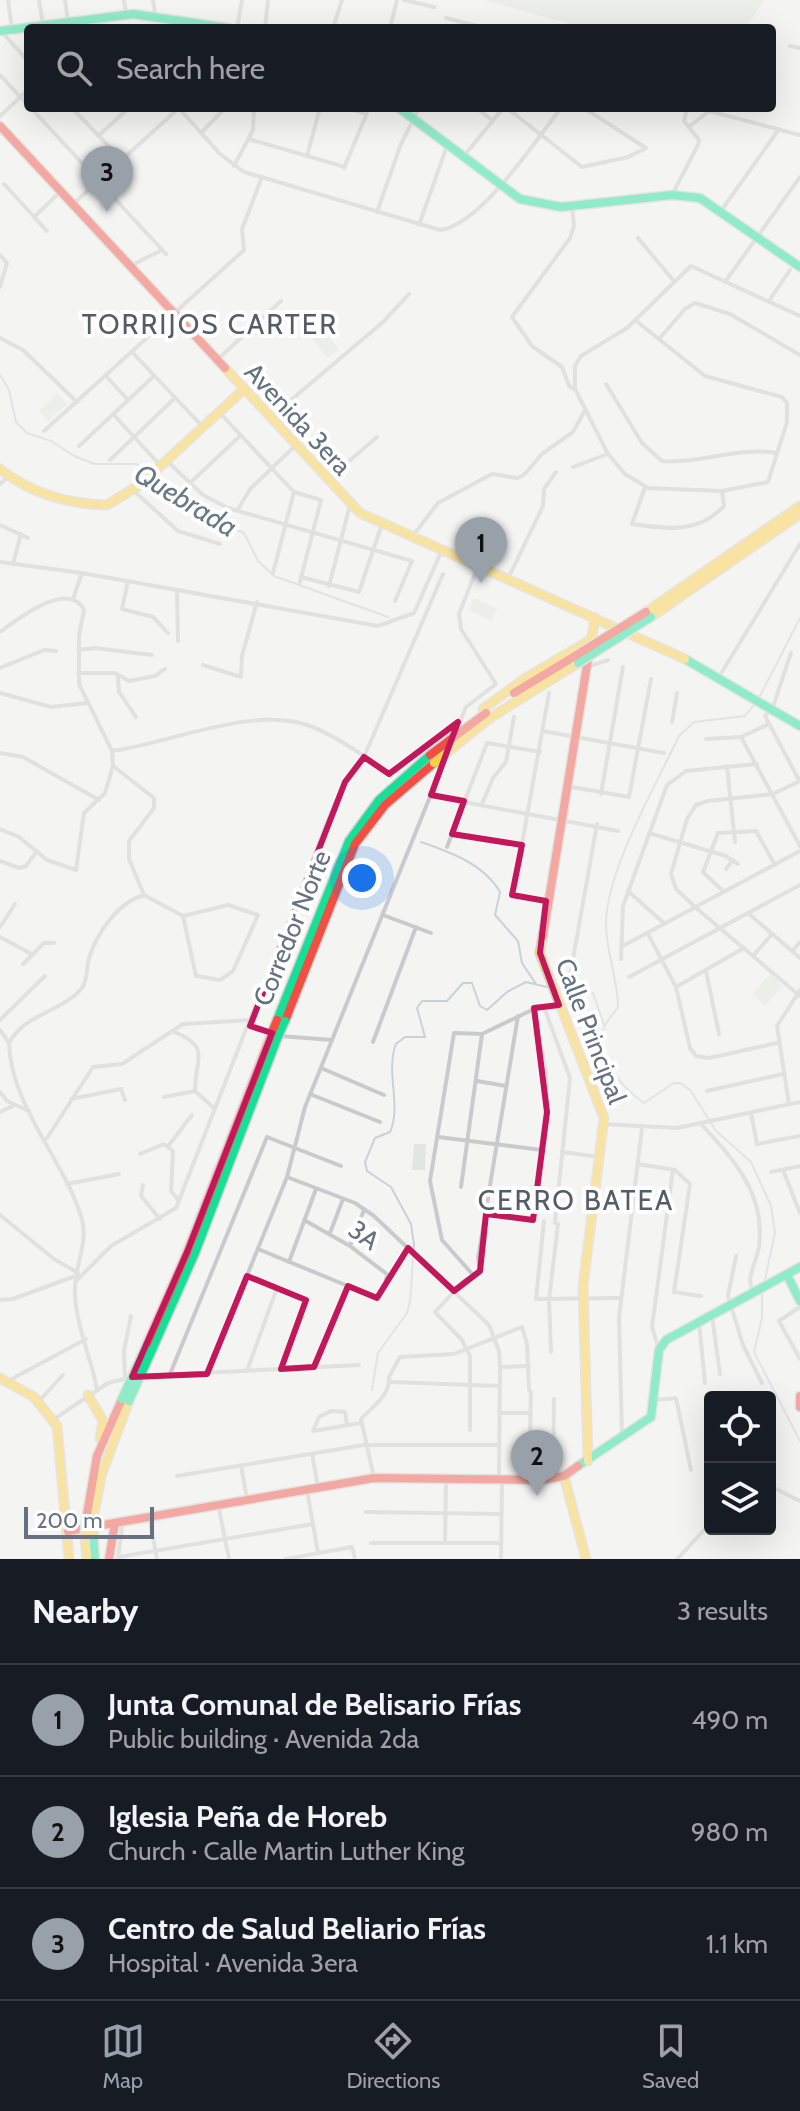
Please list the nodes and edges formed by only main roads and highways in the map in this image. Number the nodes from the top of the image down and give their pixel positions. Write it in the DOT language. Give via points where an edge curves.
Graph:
graph roads {
  1 [pos="175,23"];
  2 [pos="73,24"];
  3 [pos="24,28"];
  4 [pos="0,31"];
  5 [pos="405,112"];
  6 [pos="0,126"];
  7 [pos="800,267"];
  8 [pos="243,390"];
  9 [pos="0,469"];
  10 [pos="800,506"];
  11 [pos="800,514"];
  12 [pos="649,615"];
  13 [pos="595,618"];
  14 [pos="592,639"];
  15 [pos="580,662"];
  16 [pos="486,713"];
  17 [pos="800,726"];
  18 [pos="431,757"];
  19 [pos="281,1021"];
  20 [pos="800,1267"];
  21 [pos="787,1275"];
  22 [pos="800,1304"];
  23 [pos="4,1380"];
  24 [pos="88,1395"];
  25 [pos="800,1396"];
  26 [pos="126,1400"];
  27 [pos="800,1407"];
  28 [pos="97,1456"];
  29 [pos="588,1461"];
  30 [pos="564,1476"];
  31 [pos="89,1519"];
  32 [pos="119,1522"];
  33 [pos="68,1531"];
  34 [pos="89,1534"];
  35 [pos="115,1558"];
  36 [pos="69,1559"];
  37 [pos="87,1559"];
  38 [pos="95,1559"];
  39 [pos="586,1559"];
  1 -- 2 [label="main road" via="155,14 126,14"];
  3 -- 4 [label="main road"];
  5 -- 7 [label="main road" via="520,199 572,206 672,195 700,198"];
  6 -- 8 [label="main road, Avenida 3era"];
  8 -- 9 [label="main road" via="133,490 107,505 47,496"];
  8 -- 13 [label="main road, Avenida 3era" via="350,505"];
  10 -- 12 [label="main road, Corredor Norte"];
  11 -- 12 [label="main road, Corredor Norte"];
  12 -- 15 [label="main road, Corredor Norte, bridge"];
  13 -- 14 [label="main road, Calle Principal"];
  13 -- 17 [label="main road, Avenida 3era" via="663,647"];
  14 -- 15 [label="main road, Calle Principal"];
  14 -- 16 [label="main road" via="524,679"];
  15 -- 16 [label="main road, Corredor Norte"];
  15 -- 29 [label="main road, Calle Principal" via="575,736 540,953 604,1124 583,1299"];
  16 -- 18 [label="main road, Corredor Norte, bridge"];
  18 -- 19 [label="main road, Corredor Norte" via="355,844"];
  18 -- 19 [label="main road, Corredor Norte" via="379,800 349,841"];
  19 -- 26 [label="main road, Corredor Norte, bridge"];
  20 -- 21 [label="main road"];
  21 -- 22 [label="main road"];
  21 -- 29 [label="main road" via="675,1334 659,1350 655,1400 647,1423"];
  23 -- 33 [label="main road" via="39,1401 54,1419"];
  24 -- 28 [label="main road" via="103,1421"];
  25 -- 27 [label="main road"];
  26 -- 28 [label="main road, Corredor Norte"];
  26 -- 31 [label="main road, Corredor Norte"];
  28 -- 31 [label="main road, Corredor Norte"];
  29 -- 30 [label="main road"];
  30 -- 32 [label="main road" via="374,1478"];
  30 -- 39 [label="main road"];
  31 -- 34 [label="main road, Corredor Norte, bridge"];
  32 -- 33 [label="main road"];
  32 -- 35 [label="main road"];
  33 -- 36 [label="main road"];
  34 -- 37 [label="main road, Corredor Norte"];
  34 -- 38 [label="main road, Corredor Norte"];
}
